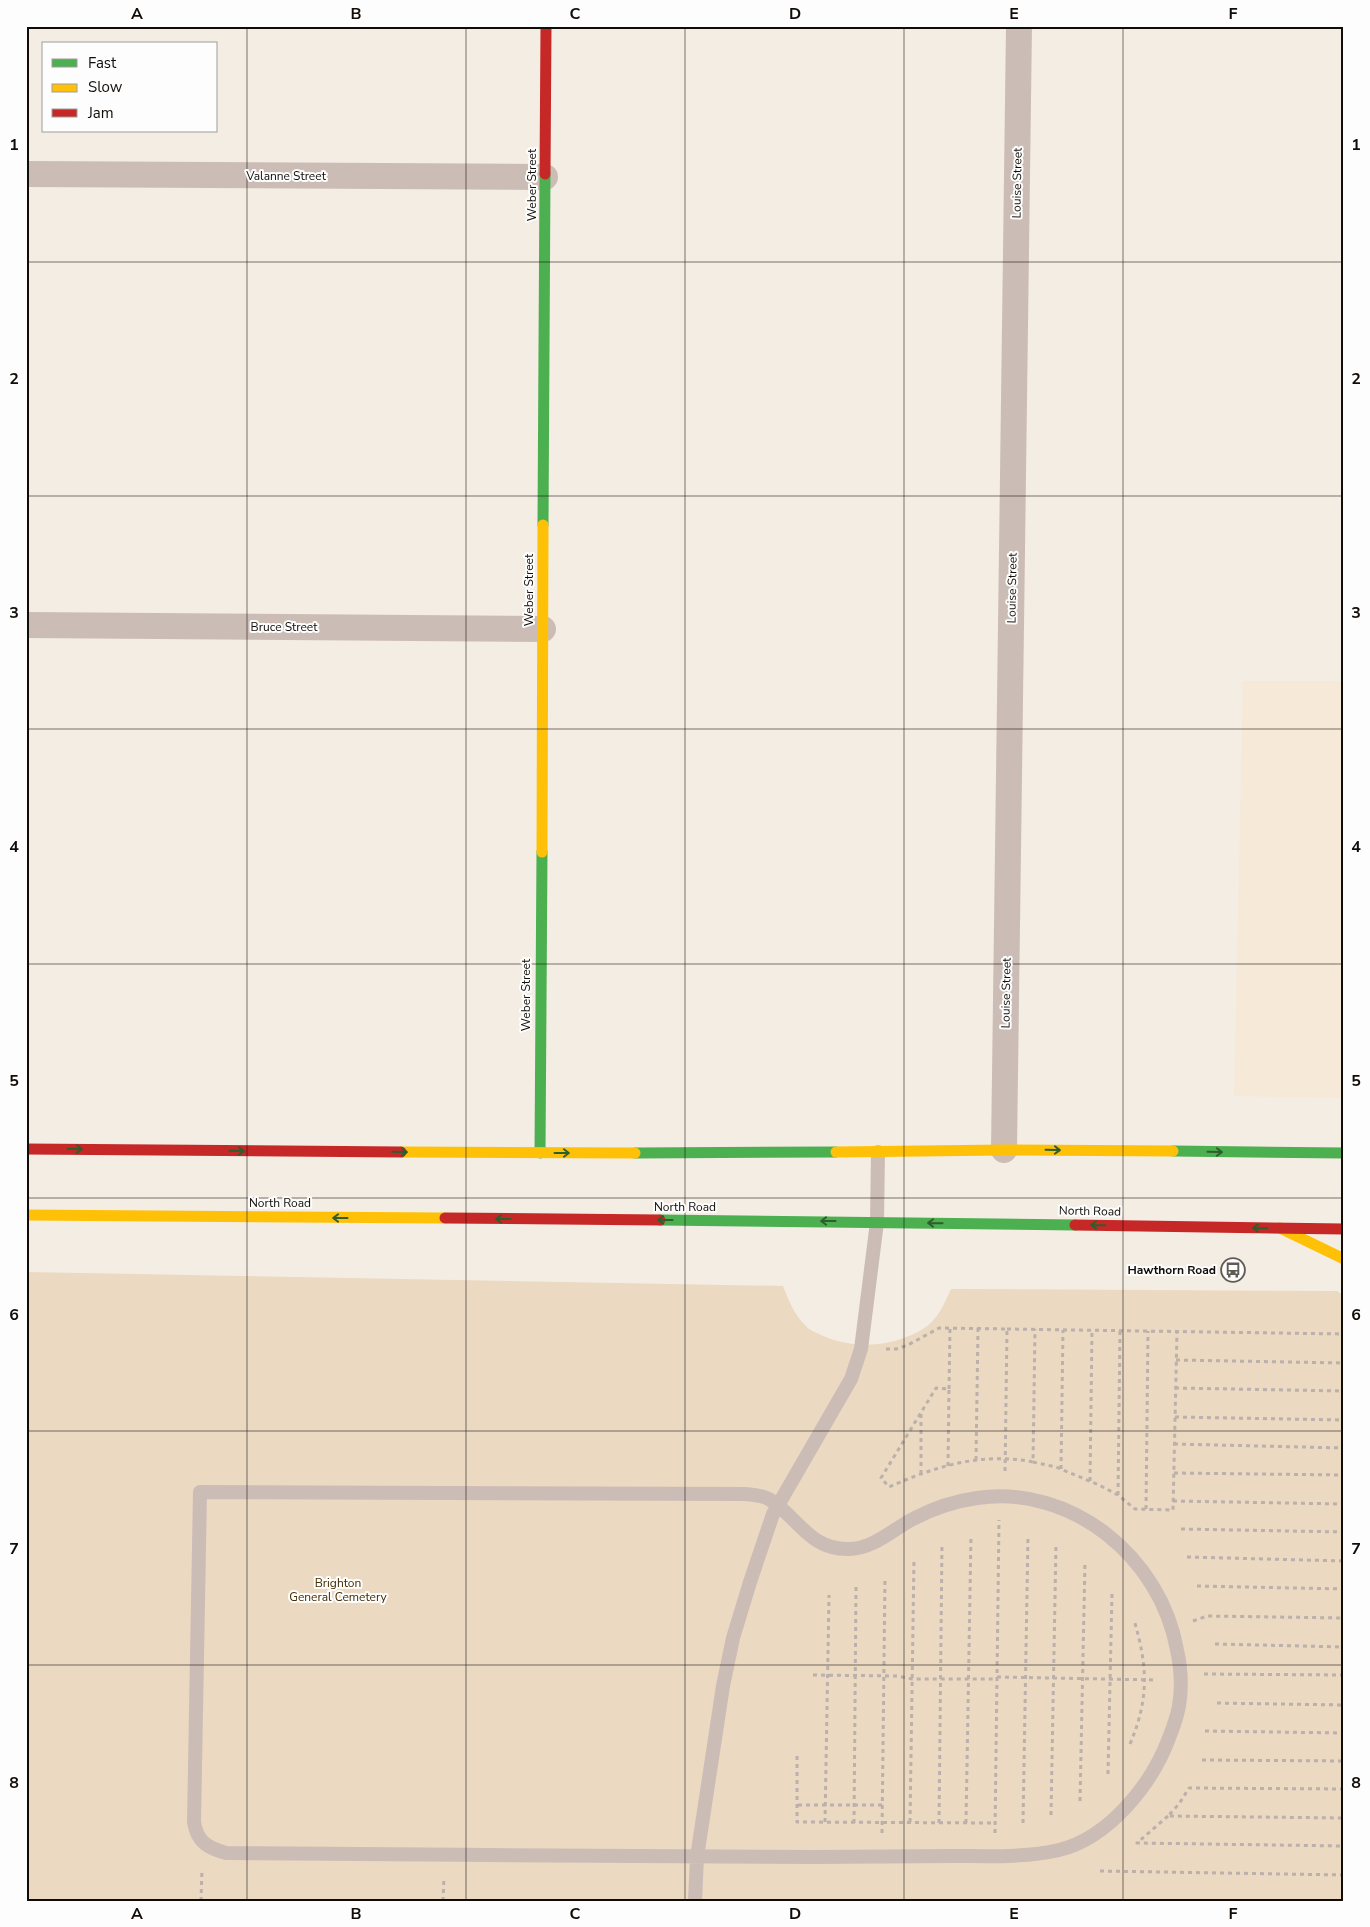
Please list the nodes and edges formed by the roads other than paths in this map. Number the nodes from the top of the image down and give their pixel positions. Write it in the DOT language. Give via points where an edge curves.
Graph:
graph roads {
  1 [pos="546,26"];
  2 [pos="1019,26"];
  3 [pos="26,174"];
  4 [pos="545,177"];
  5 [pos="26,626"];
  6 [pos="542,629"];
  7 [pos="26,1149"];
  8 [pos="1004,1150"];
  9 [pos="878,1152"];
  10 [pos="540,1153"];
  11 [pos="1344,1153"];
  12 [pos="26,1215"];
  13 [pos="877,1222"];
  14 [pos="1280,1228"];
  15 [pos="1344,1229"];
  16 [pos="1344,1259"];
  17 [pos="777,1506"];
  18 [pos="697,1857"];
  19 [pos="695,1901"];
  1 -- 4 [label="main road, Weber Street"];
  2 -- 8 [label="street, Louise Street"];
  3 -- 4 [label="street, Valanne Street"];
  4 -- 6 [label="main road, Weber Street"];
  5 -- 6 [label="street, Bruce Street"];
  6 -- 10 [label="main road, Weber Street"];
  7 -- 10 [label="main road, one-way"];
  8 -- 9 [label="main road"];
  8 -- 11 [label="main road, one-way"];
  10 -- 9 [label="main road, one-way"];
  9 -- 13 [label="lane"];
  13 -- 12 [label="main road, North Road, one-way"];
  14 -- 13 [label="main road, North Road, one-way"];
  13 -- 17 [label="lane" via="861,1349 851,1379"];
  14 -- 15 [label="main road, North Road"];
  14 -- 16 [label="main road"];
  17 -- 18 [label="lane" via="733,1638"];
  17 -- 18 [label="lane" via="809,1536 825,1545 849,1549 869,1545 928,1512 974,1498 1039,1501 1062,1508 1114,1539 1149,1578 1172,1627 1178,1656 1180,1704 1163,1755 1150,1779 1106,1825 1087,1839 1063,1849 994,1856"];
  17 -- 18 [label="lane" via="767,1498 745,1494 200,1492 194,1822 198,1837 207,1847 226,1853"];
  18 -- 19 [label="lane"];
}
